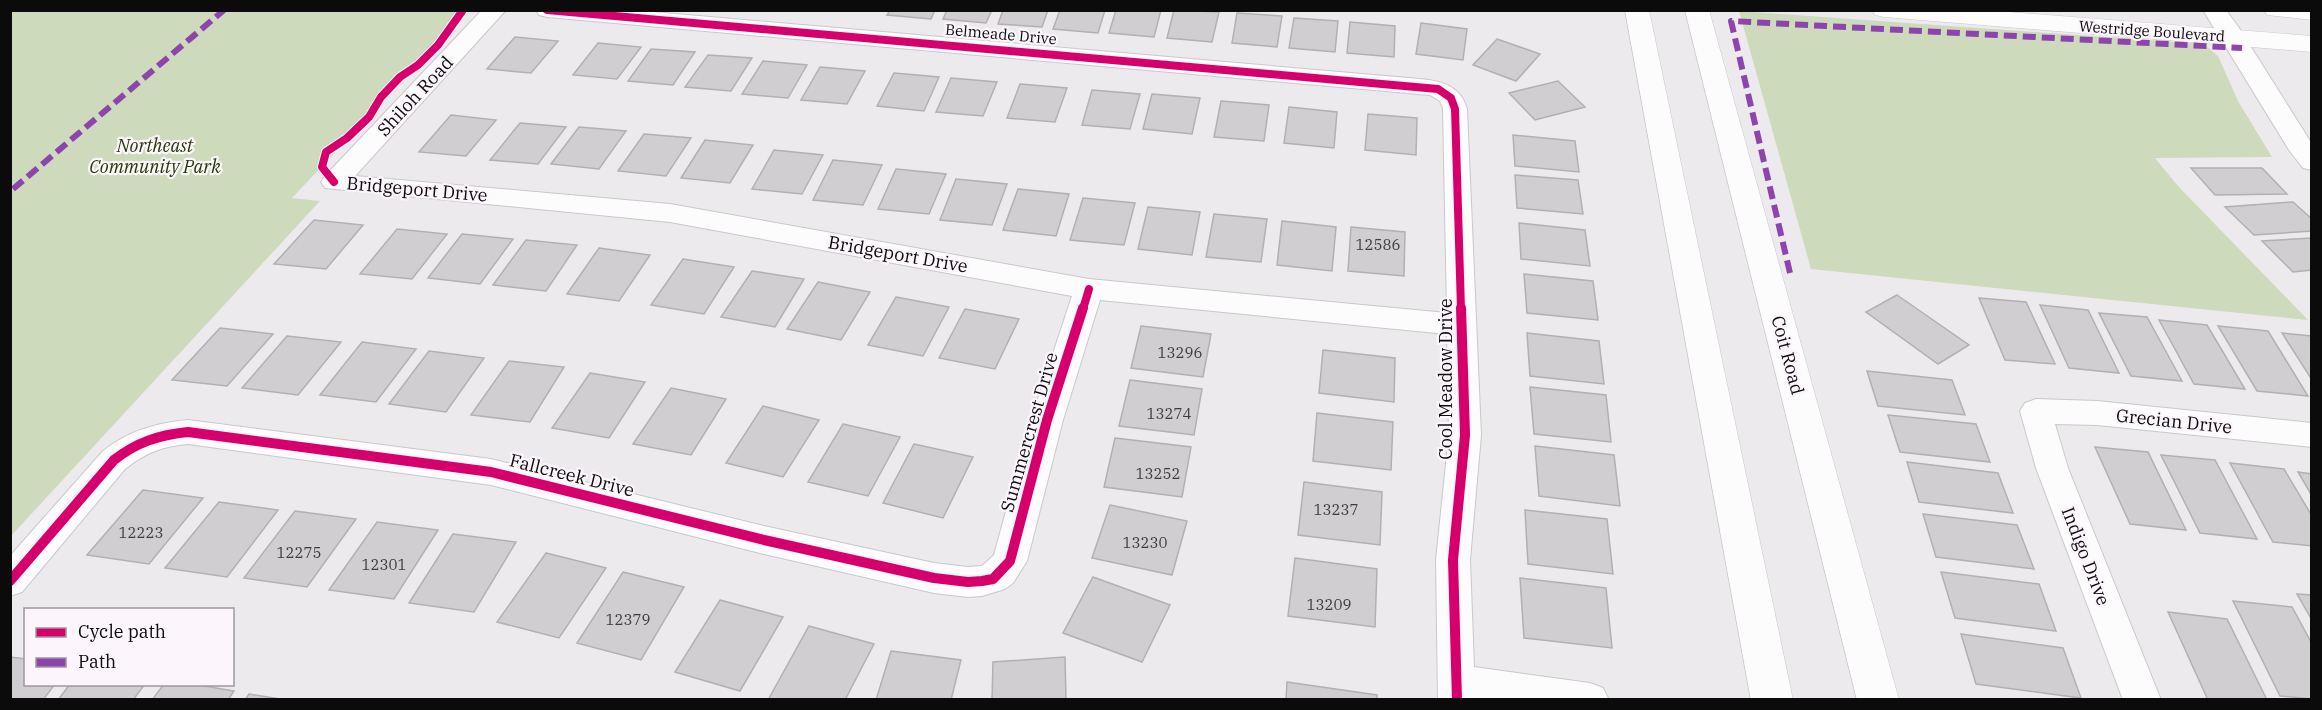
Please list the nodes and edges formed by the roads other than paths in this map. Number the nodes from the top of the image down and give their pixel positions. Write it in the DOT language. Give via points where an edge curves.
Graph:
graph roads {
  1 [pos="495,10"];
  2 [pos="547,10"];
  3 [pos="1637,10"];
  4 [pos="1697,10"];
  5 [pos="1884,10"];
  6 [pos="2214,10"];
  7 [pos="2276,10"];
  8 [pos="2312,13"];
  9 [pos="2235,38"];
  10 [pos="2312,44"];
  11 [pos="1450,96"];
  12 [pos="2306,149"];
  13 [pos="334,182"];
  14 [pos="1089,289"];
  15 [pos="1462,326"];
  16 [pos="2036,411"];
  17 [pos="2312,435"];
  18 [pos="993,579"];
  19 [pos="10,581"];
  20 [pos="1457,691"];
  21 [pos="1590,699"];
  22 [pos="1772,699"];
  23 [pos="1878,699"];
  24 [pos="2142,699"];
  1 -- 13 [label="street, Shiloh Road"];
  2 -- 11 [label="street, Belmeade Drive" via="1420,86 1438,88"];
  3 -- 22 [label="main road"];
  4 -- 23 [label="main road, Coit Road"];
  5 -- 9 [label="main road, Westridge Boulevard"];
  6 -- 9 [label="street"];
  7 -- 8 [label="main road"];
  9 -- 10 [label="main road, Westridge Boulevard"];
  9 -- 12 [label="street"];
  11 -- 15 [label="street, Cool Meadow Drive" via="1455,120"];
  13 -- 14 [label="street, Bridgeport Drive" via="670,213"];
  14 -- 15 [label="street, Bridgeport Drive"];
  14 -- 18 [label="street, Summercrest Drive" via="1047,420 1010,561"];
  15 -- 20 [label="street, Cool Meadow Drive" via="1465,435 1453,560"];
  16 -- 17 [label="street, Grecian Drive" via="2097,413"];
  16 -- 24 [label="street, Indigo Drive" via="2052,468"];
  18 -- 19 [label="street, Fallcreek Drive" via="968,582 934,578 491,472 188,432 138,441 114,460"];
  20 -- 21 [label="street"];
}
